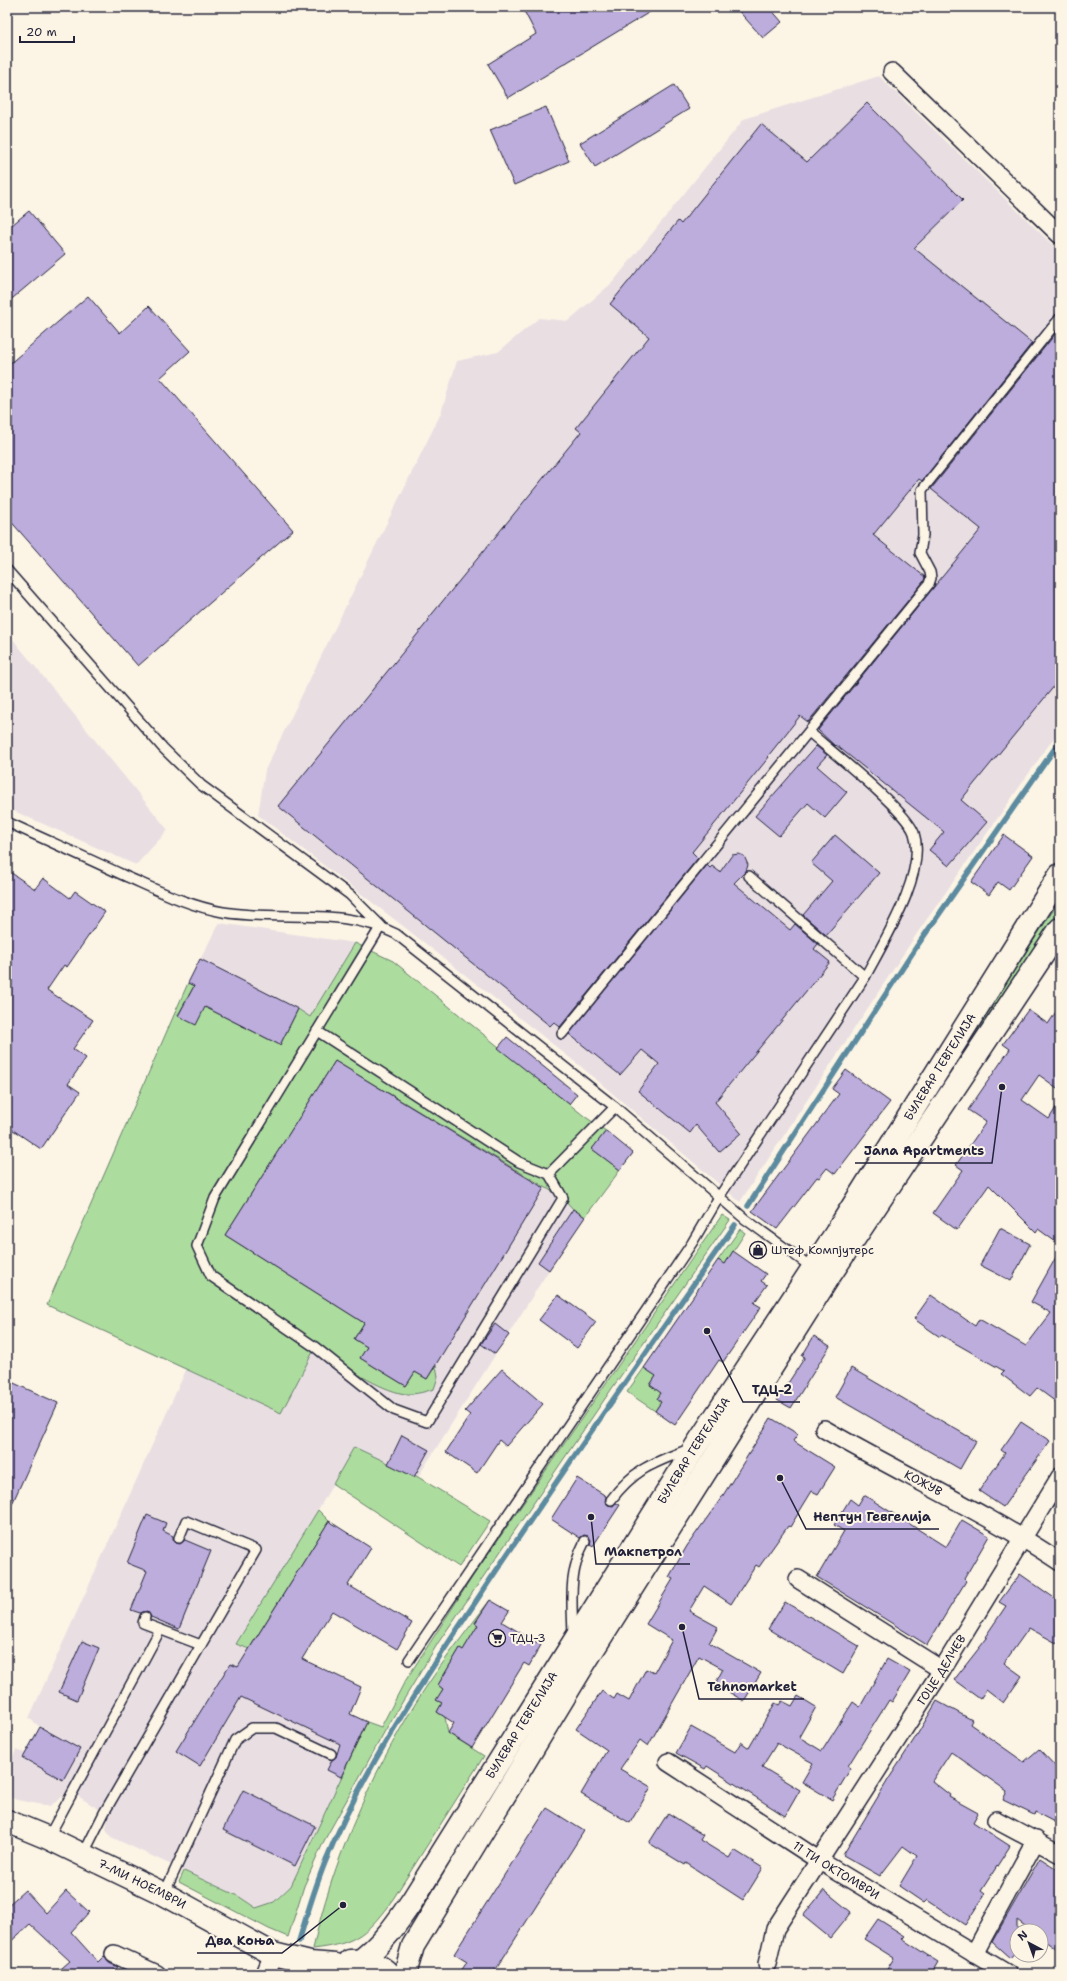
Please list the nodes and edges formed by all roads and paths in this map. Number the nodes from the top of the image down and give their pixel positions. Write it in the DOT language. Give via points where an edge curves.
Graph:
graph roads {
  1 [pos="892,72"];
  2 [pos="1060,235"];
  3 [pos="1060,318"];
  4 [pos="7,570"];
  5 [pos="809,732"];
  6 [pos="7,822"];
  7 [pos="1060,875"];
  8 [pos="749,876"];
  9 [pos="381,926"];
  10 [pos="1060,929"];
  11 [pos="865,977"];
  12 [pos="317,1031"];
  13 [pos="562,1034"];
  14 [pos="615,1107"];
  15 [pos="550,1174"];
  16 [pos="719,1197"];
  17 [pos="820,1273"];
  18 [pos="824,1429"];
  19 [pos="696,1446"];
  20 [pos="1060,1477"];
  21 [pos="611,1500"];
  22 [pos="179,1538"];
  23 [pos="1023,1538"];
  24 [pos="585,1541"];
  25 [pos="1060,1562"];
  26 [pos="798,1579"];
  27 [pos="146,1617"];
  28 [pos="160,1630"];
  29 [pos="201,1645"];
  30 [pos="573,1645"];
  31 [pos="408,1660"];
  32 [pos="942,1670"];
  33 [pos="331,1754"];
  34 [pos="668,1762"];
  35 [pos="996,1820"];
  36 [pos="7,1821"];
  37 [pos="48,1838"];
  38 [pos="1036,1840"];
  39 [pos="1060,1854"];
  40 [pos="83,1855"];
  41 [pos="820,1861"];
  42 [pos="164,1894"];
  43 [pos="114,1954"];
  44 [pos="273,1954"];
  45 [pos="974,1954"];
  46 [pos="360,1960"];
  47 [pos="767,1964"];
  48 [pos="330,1970"];
  49 [pos="157,1974"];
  50 [pos="265,1974"];
  51 [pos="290,1974"];
  52 [pos="389,1974"];
  53 [pos="405,1974"];
  54 [pos="1008,1974"];
  1 -- 2 [label="street"];
  3 -- 5 [label="lane" via="922,490 923,535 920,553 930,572 929,584"];
  4 -- 9 [label="lane" via="163,748 201,785 350,895"];
  5 -- 11 [label="lane" via="877,792 914,832 917,854 910,888"];
  5 -- 13 [label="lane"];
  6 -- 9 [label="lane" via="199,907 250,914 335,917"];
  7 -- 17 [label="main road, БУЛЕВАР ГЕВГЕЛИЈА"];
  8 -- 11 [label="lane"];
  9 -- 12 [label="lane"];
  9 -- 14 [label="lane" via="413,946"];
  10 -- 17 [label="main road, БУЛЕВАР ГЕВГЕЛИЈА"];
  11 -- 16 [label="lane"];
  12 -- 15 [label="lane" via="519,1162"];
  12 -- 15 [label="lane" via="215,1198 197,1246 211,1276 315,1347 394,1410 427,1422 563,1198"];
  14 -- 15 [label="lane"];
  14 -- 16 [label="lane"];
  16 -- 17 [label="lane"];
  16 -- 31 [label="lane" via="692,1243"];
  17 -- 19 [label="main road, БУЛЕВАР ГЕВГЕЛИЈА"];
  17 -- 53 [label="main road, БУЛЕВАР ГЕВГЕЛИЈА" via="413,1946"];
  18 -- 23 [label="street, КОЖУВ"];
  19 -- 21 [label="lane" via="650,1464 623,1484"];
  19 -- 30 [label="main road, БУЛЕВАР ГЕВГЕЛИЈА"];
  20 -- 23 [label="street, ГОЦЕ ДЕЛЧЕВ"];
  22 -- 29 [label="lane" via="186,1521 256,1550"];
  23 -- 25 [label="street, КОЖУВ"];
  23 -- 32 [label="street, ГОЦЕ ДЕЛЧЕВ"];
  24 -- 30 [label="lane" via="577,1556 572,1575"];
  26 -- 32 [label="street"];
  27 -- 28 [label="lane" via="143,1623"];
  28 -- 29 [label="lane"];
  28 -- 37 [label="lane"];
  29 -- 40 [label="lane" via="104,1813"];
  30 -- 46 [label="main road, БУЛЕВАР ГЕВГЕЛИЈА" via="399,1921 379,1945"];
  32 -- 41 [label="street, ГОЦЕ ДЕЛЧЕВ"];
  33 -- 42 [label="lane" via="276,1728 252,1728 235,1740"];
  34 -- 41 [label="street, 11 ТИ ОКТОМВРИ"];
  35 -- 38 [label="street"];
  36 -- 37 [label="main road, 7-МИ НОЕМВРИ"];
  37 -- 40 [label="main road, 7-МИ НОЕМВРИ"];
  38 -- 39 [label="street"];
  38 -- 45 [label="street"];
  40 -- 42 [label="main road, 7-МИ НОЕМВРИ"];
  41 -- 45 [label="street, 11 ТИ ОКТОМВРИ"];
  41 -- 47 [label="street, ГОЦЕ ДЕЛЧЕВ" via="775,1929"];
  42 -- 44 [label="main road, 7-МИ НОЕМВРИ"];
  43 -- 49 [label="street"];
  44 -- 48 [label="main road"];
  44 -- 50 [label="street"];
  44 -- 51 [label="main road"];
  45 -- 54 [label="street, 11 ТИ ОКТОМВРИ"];
  46 -- 48 [label="main road" via="348,1961"];
  46 -- 52 [label="main road" via="373,1964"];
}
